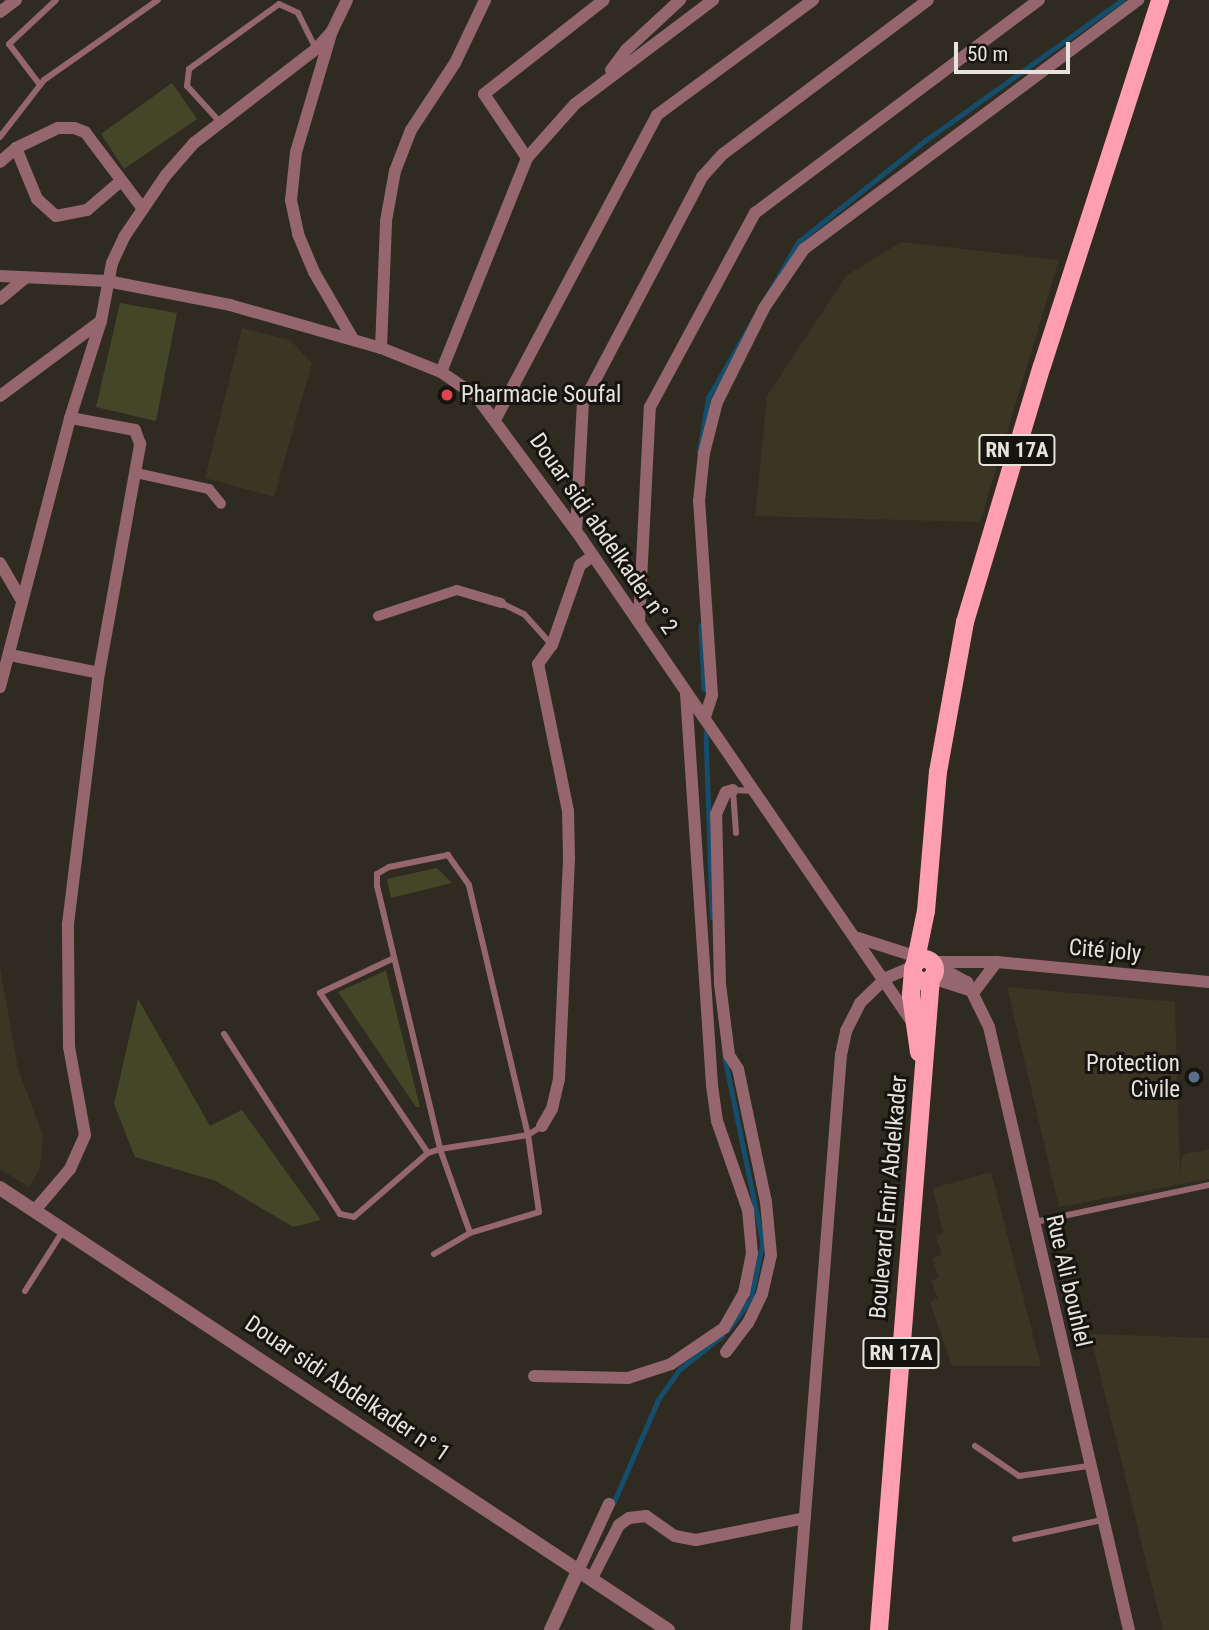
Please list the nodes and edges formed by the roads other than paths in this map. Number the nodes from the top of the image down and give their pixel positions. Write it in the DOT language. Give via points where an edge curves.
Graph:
graph roads {
  1 [pos="16,0"];
  2 [pos="56,0"];
  3 [pos="158,0"];
  4 [pos="347,0"];
  5 [pos="485,0"];
  6 [pos="604,0"];
  7 [pos="680,0"];
  8 [pos="713,0"];
  9 [pos="813,0"];
  10 [pos="928,0"];
  11 [pos="1039,0"];
  12 [pos="1138,0"];
  13 [pos="1160,0"];
  14 [pos="0,12"];
  15 [pos="332,31"];
  16 [pos="316,48"];
  17 [pos="602,82"];
  18 [pos="40,85"];
  19 [pos="219,121"];
  20 [pos="0,137"];
  21 [pos="16,148"];
  22 [pos="527,158"];
  23 [pos="0,162"];
  24 [pos="121,181"];
  25 [pos="143,209"];
  26 [pos="0,276"];
  27 [pos="26,278"];
  28 [pos="107,281"];
  29 [pos="0,299"];
  30 [pos="101,321"];
  31 [pos="353,339"];
  32 [pos="381,348"];
  33 [pos="441,372"];
  34 [pos="0,396"];
  35 [pos="70,418"];
  36 [pos="496,418"];
  37 [pos="136,473"];
  38 [pos="220,504"];
  39 [pos="576,531"];
  40 [pos="593,556"];
  41 [pos="0,563"];
  42 [pos="22,601"];
  43 [pos="502,603"];
  44 [pos="378,616"];
  45 [pos="639,621"];
  46 [pos="552,646"];
  47 [pos="10,654"];
  48 [pos="99,673"];
  49 [pos="0,687"];
  50 [pos="687,692"];
  51 [pos="705,717"];
  52 [pos="733,790"];
  53 [pos="756,792"];
  54 [pos="736,833"];
  55 [pos="853,934"];
  56 [pos="394,958"];
  57 [pos="997,962"];
  58 [pos="923,968"];
  59 [pos="886,978"];
  60 [pos="1209,982"];
  61 [pos="974,992"];
  62 [pos="916,1027"];
  63 [pos="224,1034"];
  64 [pos="923,1076"];
  65 [pos="542,1125"];
  66 [pos="528,1135"];
  67 [pos="440,1149"];
  68 [pos="428,1153"];
  69 [pos="1209,1185"];
  70 [pos="0,1188"];
  71 [pos="35,1210"];
  72 [pos="1033,1223"];
  73 [pos="64,1230"];
  74 [pos="470,1233"];
  75 [pos="434,1254"];
  76 [pos="25,1291"];
  77 [pos="726,1352"];
  78 [pos="534,1376"];
  79 [pos="975,1446"];
  80 [pos="1088,1466"];
  81 [pos="608,1503"];
  82 [pos="805,1518"];
  83 [pos="1102,1520"];
  84 [pos="1015,1539"];
  85 [pos="578,1571"];
  86 [pos="592,1580"];
  87 [pos="551,1630"];
  88 [pos="668,1630"];
  89 [pos="796,1630"];
  90 [pos="879,1630"];
  91 [pos="1129,1630"];
  1 -- 14 [label="street"];
  2 -- 18 [label="lane" via="9,44"];
  3 -- 18 [label="lane"];
  4 -- 15 [label="street"];
  5 -- 32 [label="street" via="454,63 411,130 395,171 386,221"];
  6 -- 22 [label="street" via="484,94"];
  7 -- 17 [label="street" via="626,50"];
  8 -- 17 [label="street"];
  9 -- 36 [label="street" via="657,115"];
  10 -- 39 [label="street" via="723,154 702,177 583,403"];
  11 -- 45 [label="street" via="755,213 650,407"];
  12 -- 51 [label="street" via="804,249 764,308 717,401 704,453 699,501 712,695"];
  13 -- 58 [label="main road, RN 17A" via="965,622 938,772"];
  15 -- 16 [label="street"];
  15 -- 31 [label="street" via="296,152 291,200 298,234 314,272"];
  16 -- 19 [label="street"];
  16 -- 19 [label="lane" via="298,13 279,4 189,69 187,86"];
  17 -- 22 [label="street" via="575,104"];
  18 -- 20 [label="lane"];
  19 -- 25 [label="street" via="166,175"];
  21 -- 23 [label="street"];
  21 -- 24 [label="street" via="58,128 74,128 85,132"];
  21 -- 24 [label="street" via="37,199 55,216 87,210"];
  22 -- 33 [label="street"];
  24 -- 25 [label="street"];
  25 -- 28 [label="street" via="124,237"];
  26 -- 27 [label="street, Douar sidi abdelkader n° 2"];
  27 -- 28 [label="street, Douar sidi abdelkader n° 2"];
  27 -- 29 [label="street"];
  28 -- 30 [label="street"];
  28 -- 31 [label="street, Douar sidi abdelkader n° 2" via="230,305"];
  30 -- 34 [label="street"];
  30 -- 35 [label="street"];
  31 -- 32 [label="street, Douar sidi abdelkader n° 2"];
  32 -- 33 [label="street, Douar sidi abdelkader n° 2"];
  33 -- 36 [label="street, Douar sidi abdelkader n° 2" via="476,396"];
  35 -- 37 [label="street" via="135,430 140,444"];
  35 -- 42 [label="street"];
  36 -- 39 [label="street, Douar sidi abdelkader n° 2"];
  37 -- 38 [label="street" via="209,489"];
  37 -- 48 [label="street"];
  39 -- 40 [label="street, Douar sidi abdelkader n° 2"];
  40 -- 45 [label="street, Douar sidi abdelkader n° 2"];
  40 -- 46 [label="street" via="580,565"];
  41 -- 42 [label="street"];
  42 -- 47 [label="street"];
  43 -- 44 [label="street" via="457,590"];
  43 -- 46 [label="lane" via="524,614"];
  45 -- 50 [label="street, Douar sidi abdelkader n° 2"];
  46 -- 65 [label="street" via="538,664 568,811 569,858 559,1079 552,1109"];
  47 -- 48 [label="street"];
  47 -- 49 [label="street"];
  48 -- 71 [label="street" via="68,924 69,1047 85,1135 70,1169"];
  50 -- 51 [label="street, Douar sidi abdelkader n° 2"];
  50 -- 78 [label="street" via="712,1086 718,1121 748,1210 752,1253 744,1293 724,1328 671,1364 628,1378"];
  51 -- 53 [label="street, Douar sidi abdelkader n° 2"];
  52 -- 53 [label="lane"];
  52 -- 54 [label="lane"];
  52 -- 77 [label="street" via="726,792 716,814 720,984 729,1055 738,1069 766,1202 771,1255 762,1294"];
  53 -- 55 [label="street, Douar sidi abdelkader n° 2"];
  55 -- 58 [label="street, Douar sidi abdelkader n° 2"];
  55 -- 59 [label="street, Douar sidi abdelkader n° 2"];
  56 -- 66 [label="lane" via="377,874 389,867 448,855 469,885"];
  56 -- 67 [label="lane"];
  56 -- 68 [label="lane" via="320,993"];
  57 -- 58 [label="street, Cité joly"];
  57 -- 60 [label="street, Cité joly"];
  57 -- 61 [label="street"];
  58 -- 59 [label="street"];
  58 -- 61 [label="street"];
  58 -- 62 [label="main road, RN 17A"];
  58 -- 64 [label="main road, Boulevard Emir Abdelkader / RN 17A"];
  59 -- 62 [label="street, Douar sidi abdelkader n° 2"];
  59 -- 82 [label="street" via="853,1014 841,1055"];
  61 -- 72 [label="street, Rue Ali bouhlel" via="989,1027"];
  62 -- 64 [label="main road, RN 17A"];
  63 -- 68 [label="lane" via="340,1214 354,1217"];
  64 -- 90 [label="main road, Boulevard Emir Abdelkader / RN 17A"];
  65 -- 66 [label="lane"];
  66 -- 67 [label="lane"];
  66 -- 74 [label="lane" via="539,1212"];
  67 -- 68 [label="lane"];
  67 -- 74 [label="lane"];
  69 -- 72 [label="lane"];
  70 -- 71 [label="street, Douar sidi Abdelkader n° 1"];
  71 -- 73 [label="street, Douar sidi Abdelkader n° 1"];
  72 -- 80 [label="street, Rue Ali bouhlel"];
  73 -- 76 [label="lane"];
  73 -- 85 [label="street, Douar sidi Abdelkader n° 1"];
  74 -- 75 [label="lane"];
  79 -- 80 [label="lane" via="1018,1476"];
  80 -- 83 [label="street, Rue Ali bouhlel"];
  81 -- 85 [label="street"];
  82 -- 86 [label="street" via="696,1539 675,1536 646,1516 629,1518 619,1525"];
  82 -- 89 [label="street"];
  83 -- 84 [label="lane"];
  83 -- 91 [label="street, Rue Ali bouhlel"];
  85 -- 86 [label="street, Douar sidi Abdelkader n° 1"];
  85 -- 87 [label="street"];
  86 -- 88 [label="street, Douar sidi Abdelkader n° 1"];
}
